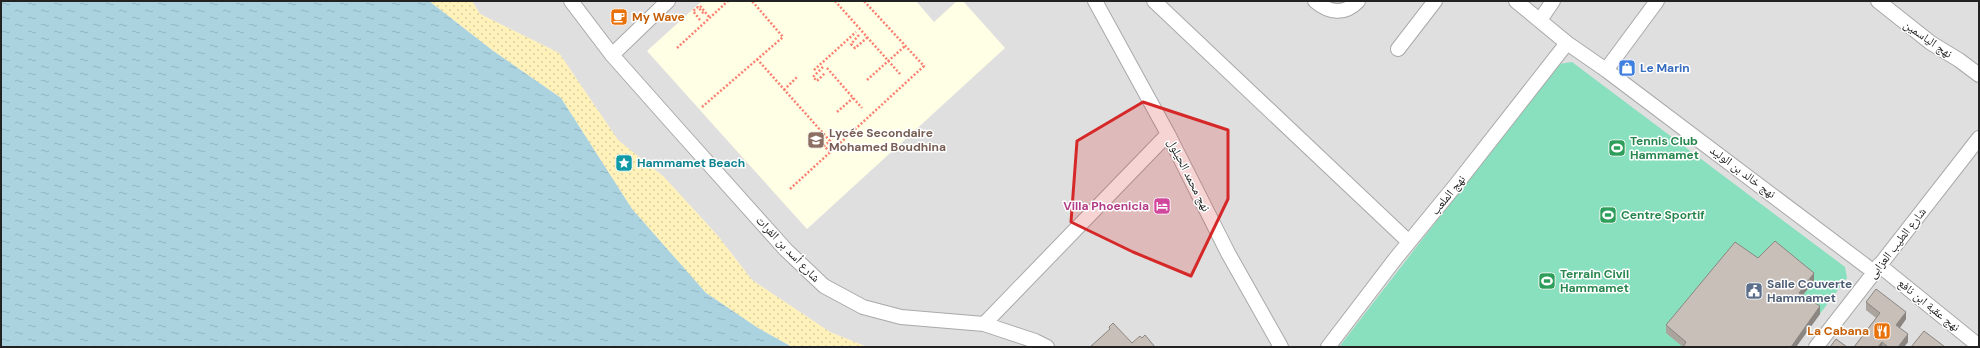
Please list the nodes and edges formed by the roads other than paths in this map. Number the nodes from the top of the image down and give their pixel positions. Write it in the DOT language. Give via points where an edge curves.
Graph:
graph roads {
  1 [pos="571,1"];
  2 [pos="668,1"];
  3 [pos="1154,1"];
  4 [pos="1315,1"];
  5 [pos="1358,1"];
  6 [pos="1435,1"];
  7 [pos="1516,1"];
  8 [pos="1552,1"];
  9 [pos="1657,1"];
  10 [pos="1878,1"];
  11 [pos="1097,2"];
  12 [pos="1540,20"];
  13 [pos="1567,43"];
  14 [pos="1398,49"];
  15 [pos="612,55"];
  16 [pos="1606,70"];
  17 [pos="1979,75"];
  18 [pos="1168,134"];
  19 [pos="1979,138"];
  20 [pos="1408,242"];
  21 [pos="1877,268"];
  22 [pos="984,324"];
  23 [pos="1979,346"];
  24 [pos="1047,347"];
  25 [pos="1281,347"];
  26 [pos="1328,347"];
  27 [pos="1816,347"];
  1 -- 15 [label="street, شارع أسد بن الفرات"];
  2 -- 15 [label="street"];
  3 -- 20 [label="street"];
  4 -- 5 [label="street" via="1326,9 1345,11"];
  6 -- 14 [label="street"];
  7 -- 12 [label="street, نهج خالد بن الوليد"];
  8 -- 12 [label="street"];
  9 -- 16 [label="street"];
  10 -- 17 [label="street, نهج الياسمين" via="1931,43"];
  11 -- 18 [label="street, نهج محمد الحيلول"];
  12 -- 13 [label="street, نهج خالد بن الوليد"];
  13 -- 16 [label="street, نهج خالد بن الوليد"];
  13 -- 20 [label="street, نهج الملعب"];
  15 -- 22 [label="street, شارع أسد بن الفرات" via="786,250 824,286 863,307 901,317"];
  16 -- 21 [label="street, نهج خالد بن الوليد"];
  18 -- 22 [label="street"];
  18 -- 25 [label="street, نهج محمد الحيلول" via="1228,253"];
  19 -- 21 [label="street, شارع الطيب العزابى"];
  20 -- 26 [label="street, نهج الملعب"];
  21 -- 23 [label="street, نهج عقبة ابن نافع"];
  21 -- 27 [label="street, شارع الطيب العزابى"];
  22 -- 24 [label="street, شارع أسد بن الفرات"];
}
